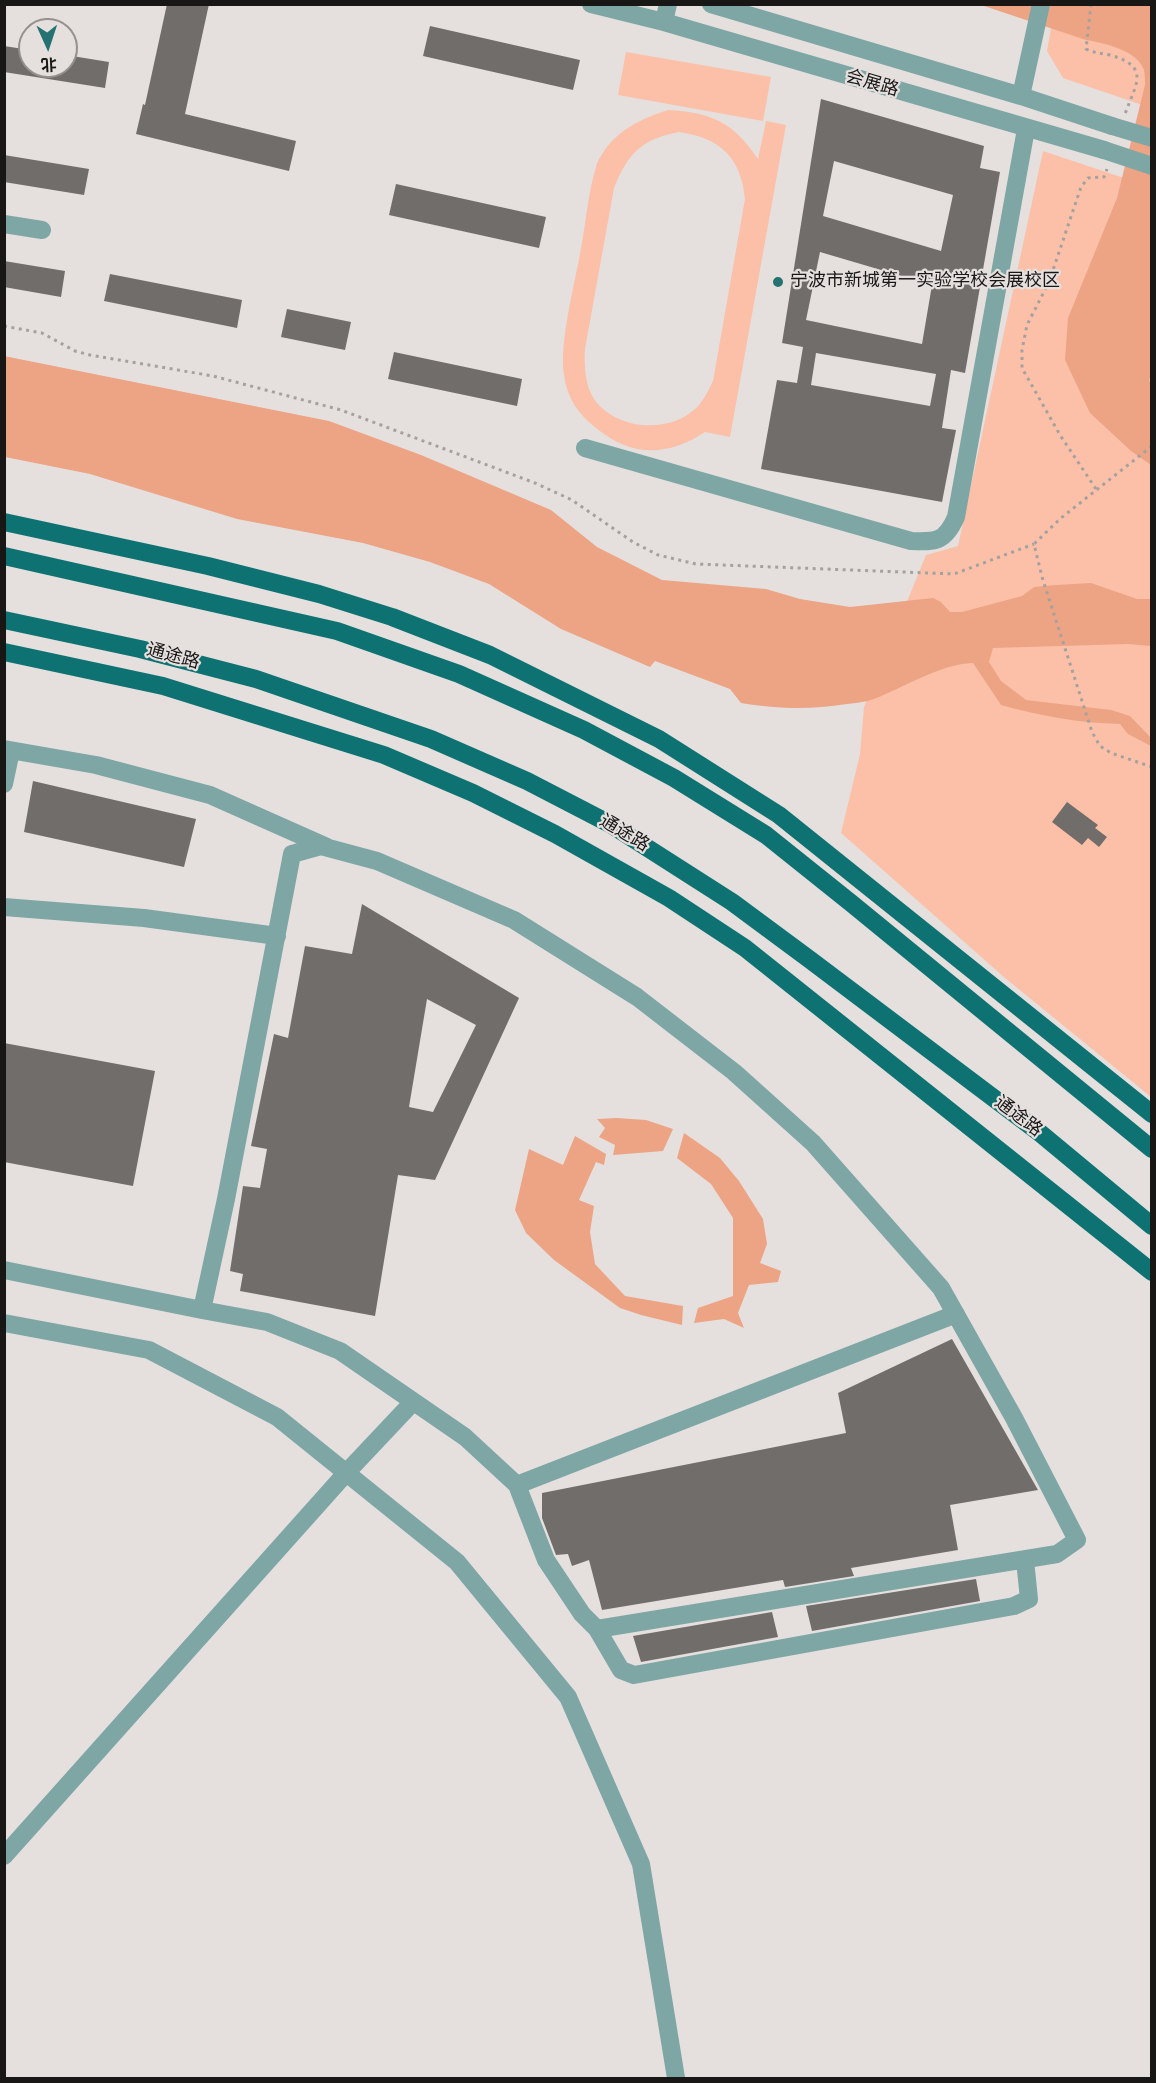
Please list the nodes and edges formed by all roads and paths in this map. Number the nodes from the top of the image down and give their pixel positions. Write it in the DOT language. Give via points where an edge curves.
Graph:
graph roads {
  1 [pos="591,4"];
  2 [pos="668,4"];
  3 [pos="711,4"];
  4 [pos="1041,4"];
  5 [pos="1091,4"];
  6 [pos="664,22"];
  7 [pos="1022,96"];
  8 [pos="1118,123"];
  9 [pos="1026,129"];
  10 [pos="1152,138"];
  11 [pos="1106,158"];
  12 [pos="1152,166"];
  13 [pos="4,224"];
  14 [pos="42,230"];
  15 [pos="4,326"];
  16 [pos="1152,446"];
  17 [pos="585,448"];
  18 [pos="1096,489"];
  19 [pos="4,522"];
  20 [pos="1034,544"];
  21 [pos="4,556"];
  22 [pos="4,620"];
  23 [pos="4,652"];
  24 [pos="8,750"];
  25 [pos="1152,767"];
  26 [pos="4,784"];
  27 [pos="329,848"];
  28 [pos="4,907"];
  29 [pos="277,936"];
  30 [pos="1152,1114"];
  31 [pos="1152,1149"];
  32 [pos="1152,1226"];
  33 [pos="4,1270"];
  34 [pos="1152,1272"];
  35 [pos="202,1310"];
  36 [pos="956,1314"];
  37 [pos="4,1323"];
  38 [pos="413,1402"];
  39 [pos="347,1472"];
  40 [pos="517,1485"];
  41 [pos="1025,1560"];
  42 [pos="597,1629"];
  43 [pos="4,1856"];
  44 [pos="676,2079"];
  1 -- 6 [label="street, 会展路"];
  2 -- 6 [label="street"];
  3 -- 7 [label="street, 会展路"];
  4 -- 7 [label="street"];
  5 -- 8 [label="path" via="1086,49 1126,60 1138,76"];
  6 -- 9 [label="street, 会展路"];
  7 -- 8 [label="street, 会展路"];
  8 -- 10 [label="street, 会展路, bridge"];
  9 -- 11 [label="street, 会展路"];
  9 -- 17 [label="street" via="956,517 950,531 939,539 911,541"];
  11 -- 12 [label="street, 会展路, bridge"];
  11 -- 18 [label="path" via="1104,177 1088,178 1081,187 1049,282 1027,325 1022,350 1022,368 1031,385"];
  13 -- 14 [label="street"];
  15 -- 20 [label="path" via="42,333 90,355 213,376 341,410 535,483 572,500 658,555 696,564 954,573"];
  16 -- 18 [label="path"];
  18 -- 20 [label="path"];
  19 -- 30 [label="main road" via="208,566 392,617 490,656 659,739 779,815"];
  20 -- 25 [label="path" via="1100,746"];
  21 -- 31 [label="main road" via="338,631 459,674 584,730 674,778 766,836"];
  22 -- 32 [label="main road, 通途路" via="140,649 267,683 431,739 527,781 610,824 732,902 1040,1133"];
  23 -- 34 [label="main road" via="163,686 384,755 555,834 669,898 744,948"];
  24 -- 26 [label="street"];
  24 -- 27 [label="street" via="96,765 210,795"];
  27 -- 29 [label="street" via="321,846 292,854"];
  27 -- 36 [label="street" via="377,861 514,920 637,998 734,1072 813,1143 941,1288"];
  28 -- 29 [label="street" via="144,918"];
  29 -- 35 [label="street"];
  33 -- 35 [label="street"];
  35 -- 38 [label="street" via="267,1322 340,1351"];
  36 -- 40 [label="street"];
  36 -- 41 [label="street" via="1077,1540 1057,1554"];
  37 -- 39 [label="street" via="149,1350 277,1417"];
  38 -- 39 [label="street"];
  38 -- 40 [label="street" via="465,1437"];
  39 -- 43 [label="street"];
  39 -- 44 [label="street" via="458,1562 568,1697 640,1863"];
  40 -- 42 [label="street" via="546,1560 582,1614"];
  41 -- 42 [label="street"];
  41 -- 42 [label="street" via="1029,1599 1014,1606 634,1675 621,1670"];
}
